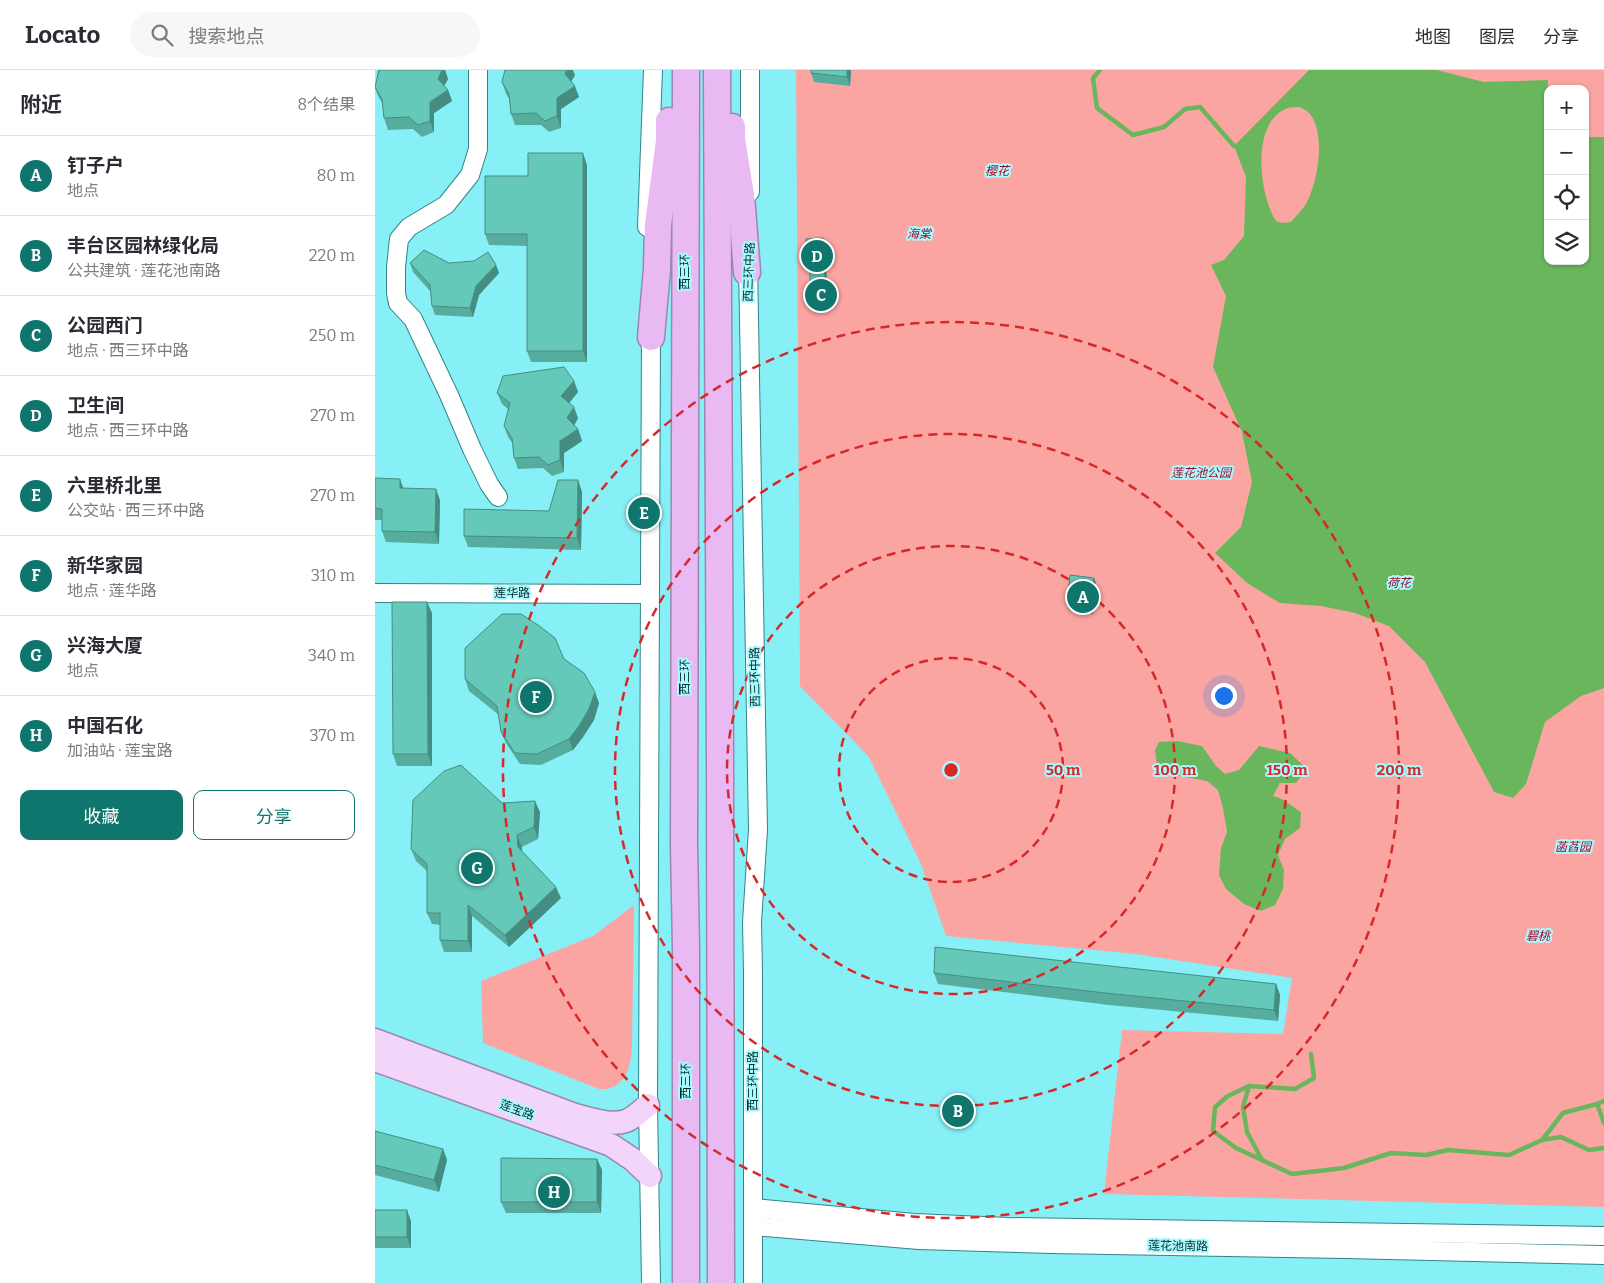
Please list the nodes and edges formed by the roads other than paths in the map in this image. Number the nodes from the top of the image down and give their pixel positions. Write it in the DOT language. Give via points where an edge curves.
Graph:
graph roads {
  1 [pos="478,70"];
  2 [pos="653,70"];
  3 [pos="670,70"];
  4 [pos="686,70"];
  5 [pos="717,70"];
  6 [pos="732,70"];
  7 [pos="750,70"];
  8 [pos="747,272"];
  9 [pos="651,337"];
  10 [pos="498,498"];
  11 [pos="375,593"];
  12 [pos="649,594"];
  13 [pos="375,1040"];
  14 [pos="375,1060"];
  15 [pos="648,1105"];
  16 [pos="650,1176"];
  17 [pos="753,1208"];
  18 [pos="753,1226"];
  19 [pos="1604,1236"];
  20 [pos="1604,1254"];
  21 [pos="651,1283"];
  22 [pos="687,1283"];
  23 [pos="721,1283"];
  24 [pos="753,1283"];
  1 -- 10 [label="street" via="478,149 470,175 446,204 409,227 399,239 396,293 398,303 413,319"];
  2 -- 9 [label="street" via="645,266"];
  3 -- 9 [label="highway" via="669,141 658,225"];
  4 -- 22 [label="highway, 西三环" via="684,847"];
  5 -- 23 [label="highway"];
  6 -- 8 [label="highway" via="732,139 741,195"];
  7 -- 8 [label="street, 西三环中路" via="750,241"];
  8 -- 17 [label="street, 西三环中路" via="758,830 752,922"];
  9 -- 12 [label="street"];
  11 -- 12 [label="street, 莲华路"];
  12 -- 15 [label="street"];
  13 -- 15 [label="main road, 莲宝路" via="575,1115 599,1121 627,1120"];
  14 -- 16 [label="main road, 莲宝路" via="611,1145"];
  15 -- 16 [label="street"];
  16 -- 21 [label="street"];
  17 -- 18 [label="street, 西三环中路"];
  17 -- 19 [label="street, 莲花池南路" via="914,1223 1008,1227"];
  18 -- 20 [label="street, 莲花池南路" via="919,1240 1032,1244"];
  18 -- 24 [label="street, 西三环中路"];
}
